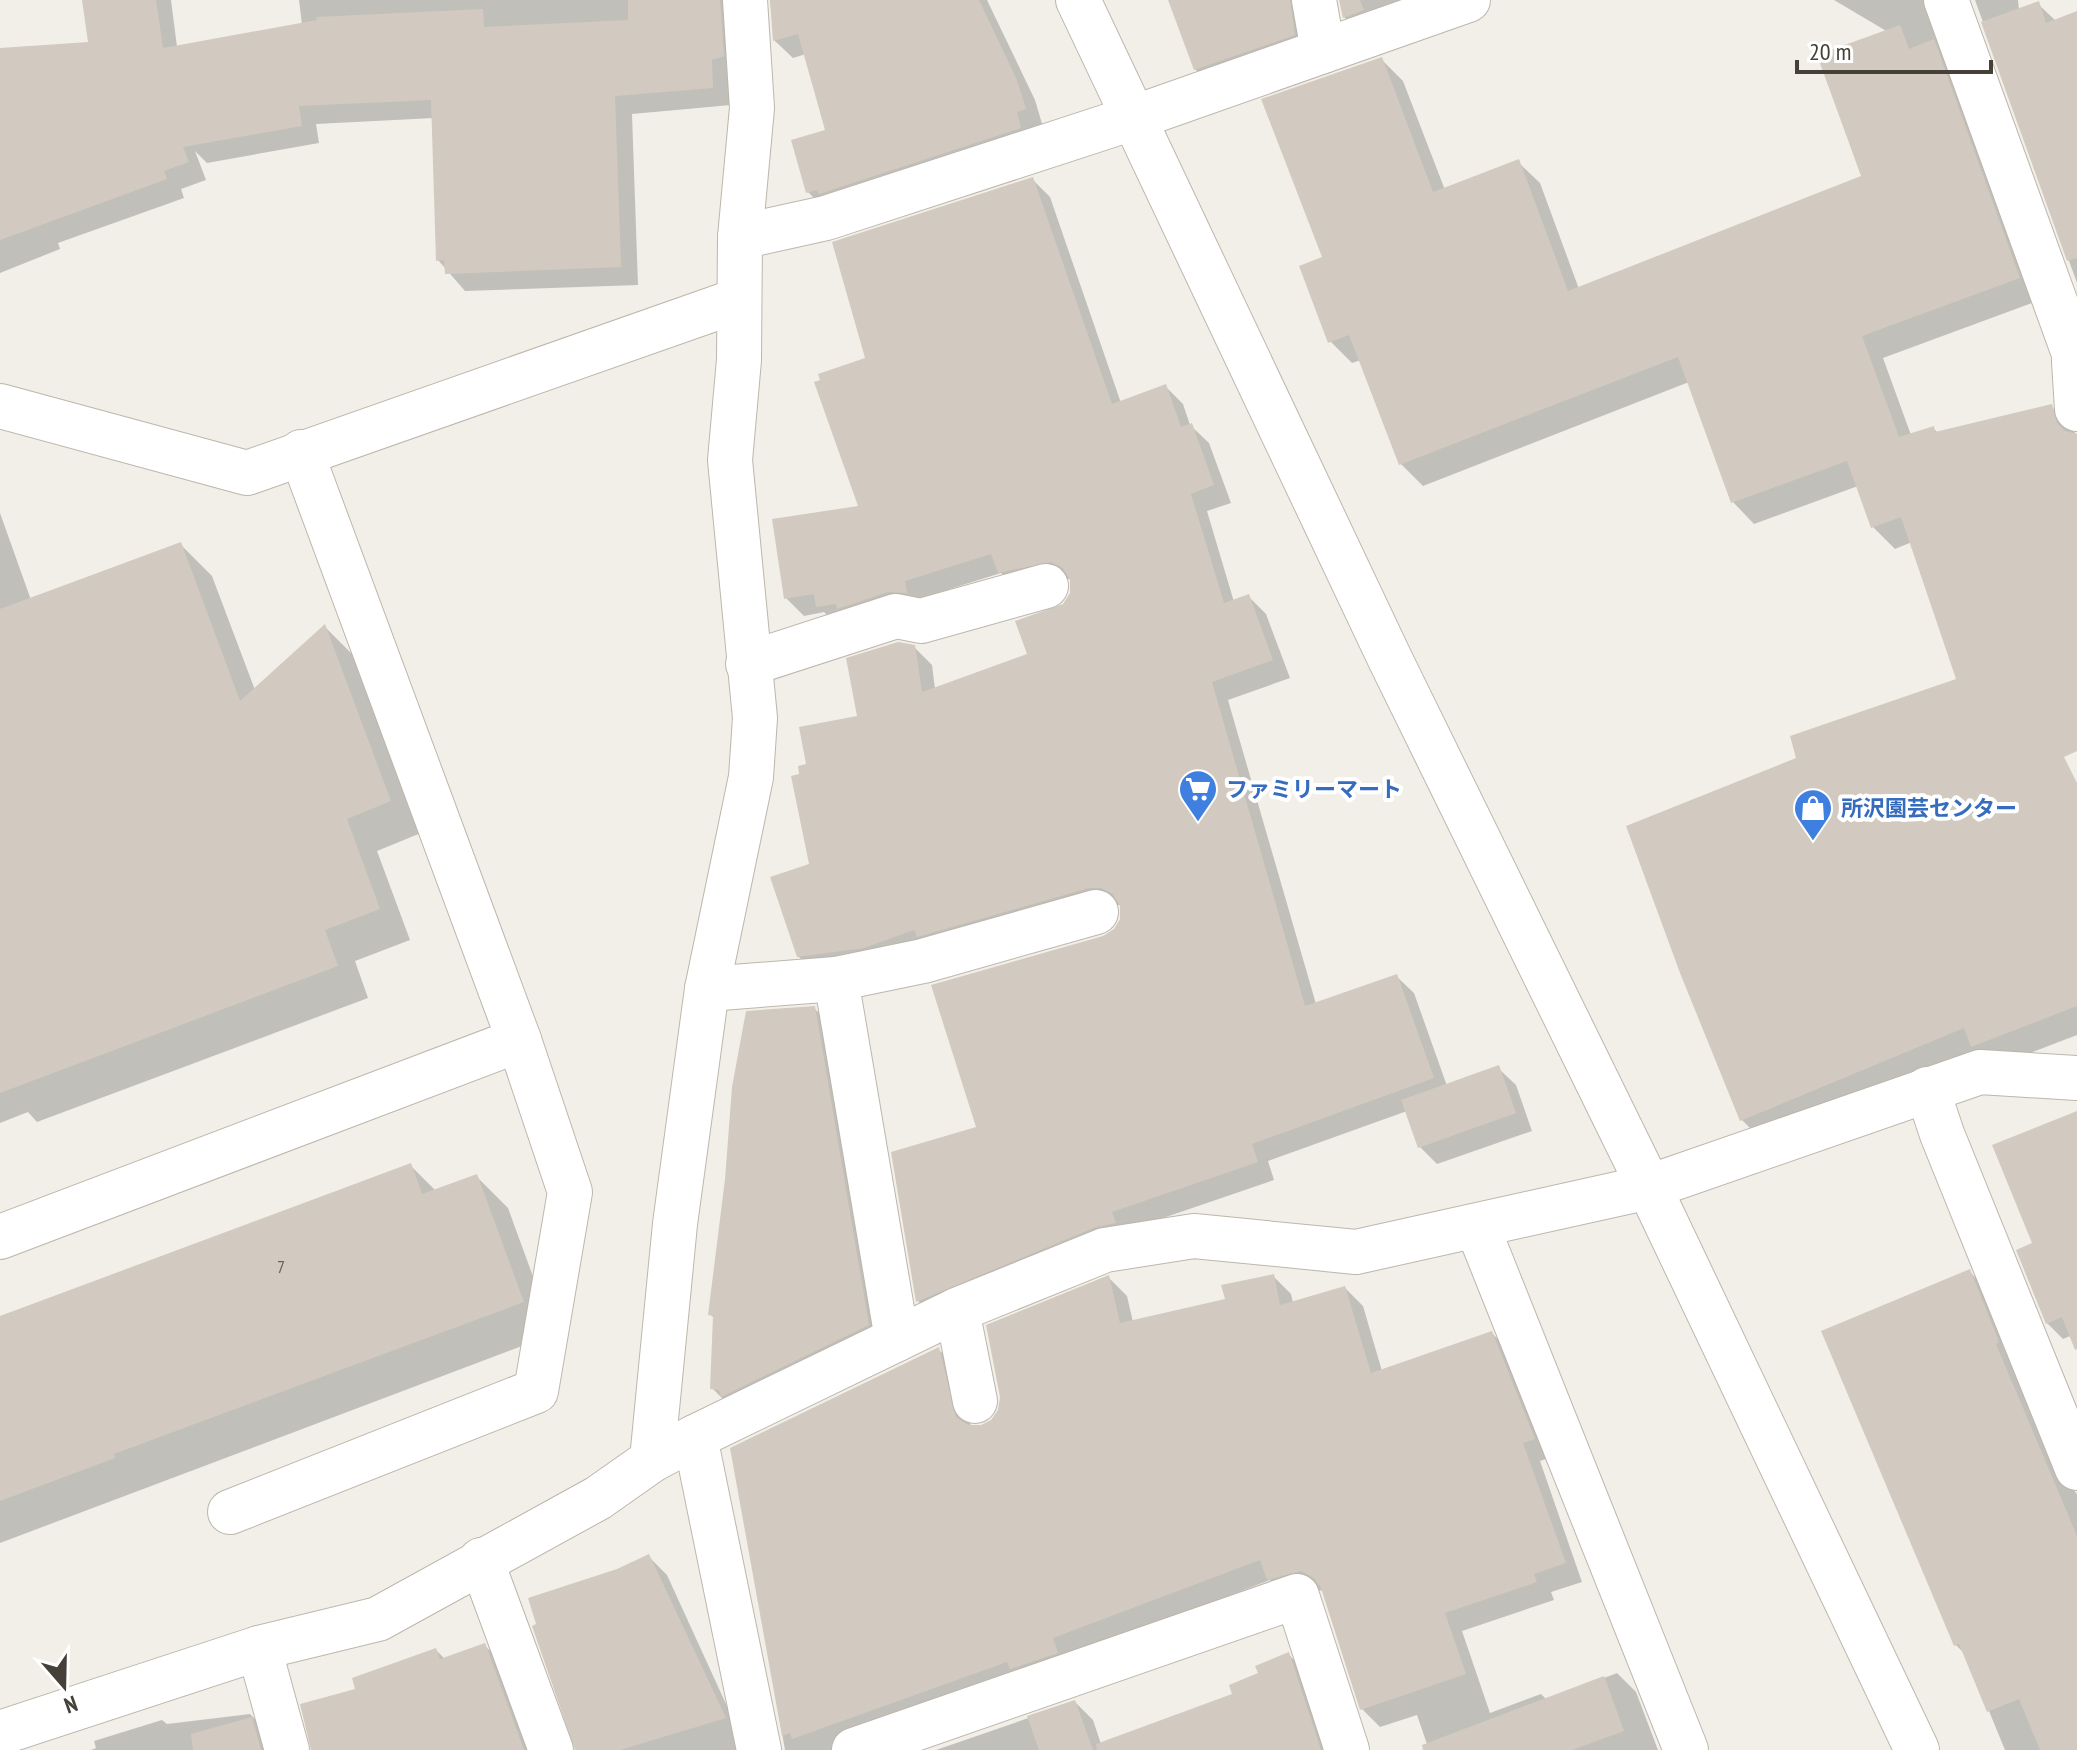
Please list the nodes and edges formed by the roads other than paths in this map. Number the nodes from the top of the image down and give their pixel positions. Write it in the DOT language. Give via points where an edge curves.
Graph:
graph roads {
  1 [pos="745,0"];
  2 [pos="1078,0"];
  3 [pos="1314,0"];
  4 [pos="1468,0"];
  5 [pos="1946,0"];
  6 [pos="1323,51"];
  7 [pos="1136,117"];
  8 [pos="740,237"];
  9 [pos="739,300"];
  10 [pos="2076,362"];
  11 [pos="0,406"];
  12 [pos="2077,409"];
  13 [pos="301,452"];
  14 [pos="1046,586"];
  15 [pos="748,664"];
  16 [pos="1096,912"];
  17 [pos="836,979"];
  18 [pos="707,989"];
  19 [pos="519,1040"];
  20 [pos="2077,1078"];
  21 [pos="1927,1089"];
  22 [pos="1649,1187"];
  23 [pos="1477,1226"];
  24 [pos="0,1237"];
  25 [pos="957,1310"];
  26 [pos="897,1339"];
  27 [pos="975,1401"];
  28 [pos="695,1437"];
  29 [pos="652,1460"];
  30 [pos="2077,1468"];
  31 [pos="230,1512"];
  32 [pos="481,1560"];
  33 [pos="259,1648"];
  34 [pos="0,1733"];
  35 [pos="287,1750"];
  36 [pos="551,1750"];
  37 [pos="759,1750"];
  38 [pos="854,1750"];
  39 [pos="1347,1750"];
  40 [pos="1686,1750"];
  41 [pos="1917,1750"];
  1 -- 8 [label="street" via="752,108"];
  2 -- 7 [label="street"];
  3 -- 6 [label="street"];
  4 -- 6 [label="street"];
  5 -- 10 [label="street"];
  6 -- 7 [label="street"];
  7 -- 8 [label="street" via="826,218"];
  7 -- 22 [label="street" via="1390,659"];
  8 -- 9 [label="street"];
  9 -- 13 [label="street"];
  9 -- 15 [label="street" via="730,460"];
  10 -- 12 [label="street"];
  11 -- 13 [label="street" via="247,473"];
  13 -- 19 [label="street"];
  14 -- 15 [label="street" via="921,621 896,616"];
  15 -- 18 [label="street" via="755,718 751,777"];
  16 -- 17 [label="street" via="923,961"];
  17 -- 18 [label="street"];
  17 -- 26 [label="street"];
  18 -- 29 [label="street" via="675,1224"];
  19 -- 24 [label="street"];
  19 -- 31 [label="street" via="570,1192 536,1391"];
  20 -- 21 [label="street" via="1980,1072"];
  21 -- 22 [label="street"];
  21 -- 30 [label="street"];
  22 -- 23 [label="street"];
  22 -- 41 [label="street"];
  23 -- 25 [label="street" via="1356,1252 1194,1236 1134,1245 1105,1250"];
  23 -- 40 [label="street"];
  25 -- 26 [label="street"];
  25 -- 27 [label="street"];
  26 -- 28 [label="street"];
  28 -- 29 [label="street"];
  28 -- 37 [label="street"];
  29 -- 32 [label="street" via="598,1498"];
  32 -- 33 [label="street" via="378,1619"];
  32 -- 36 [label="street"];
  33 -- 34 [label="street"];
  33 -- 35 [label="street"];
  38 -- 39 [label="street" via="1297,1596"];
}
